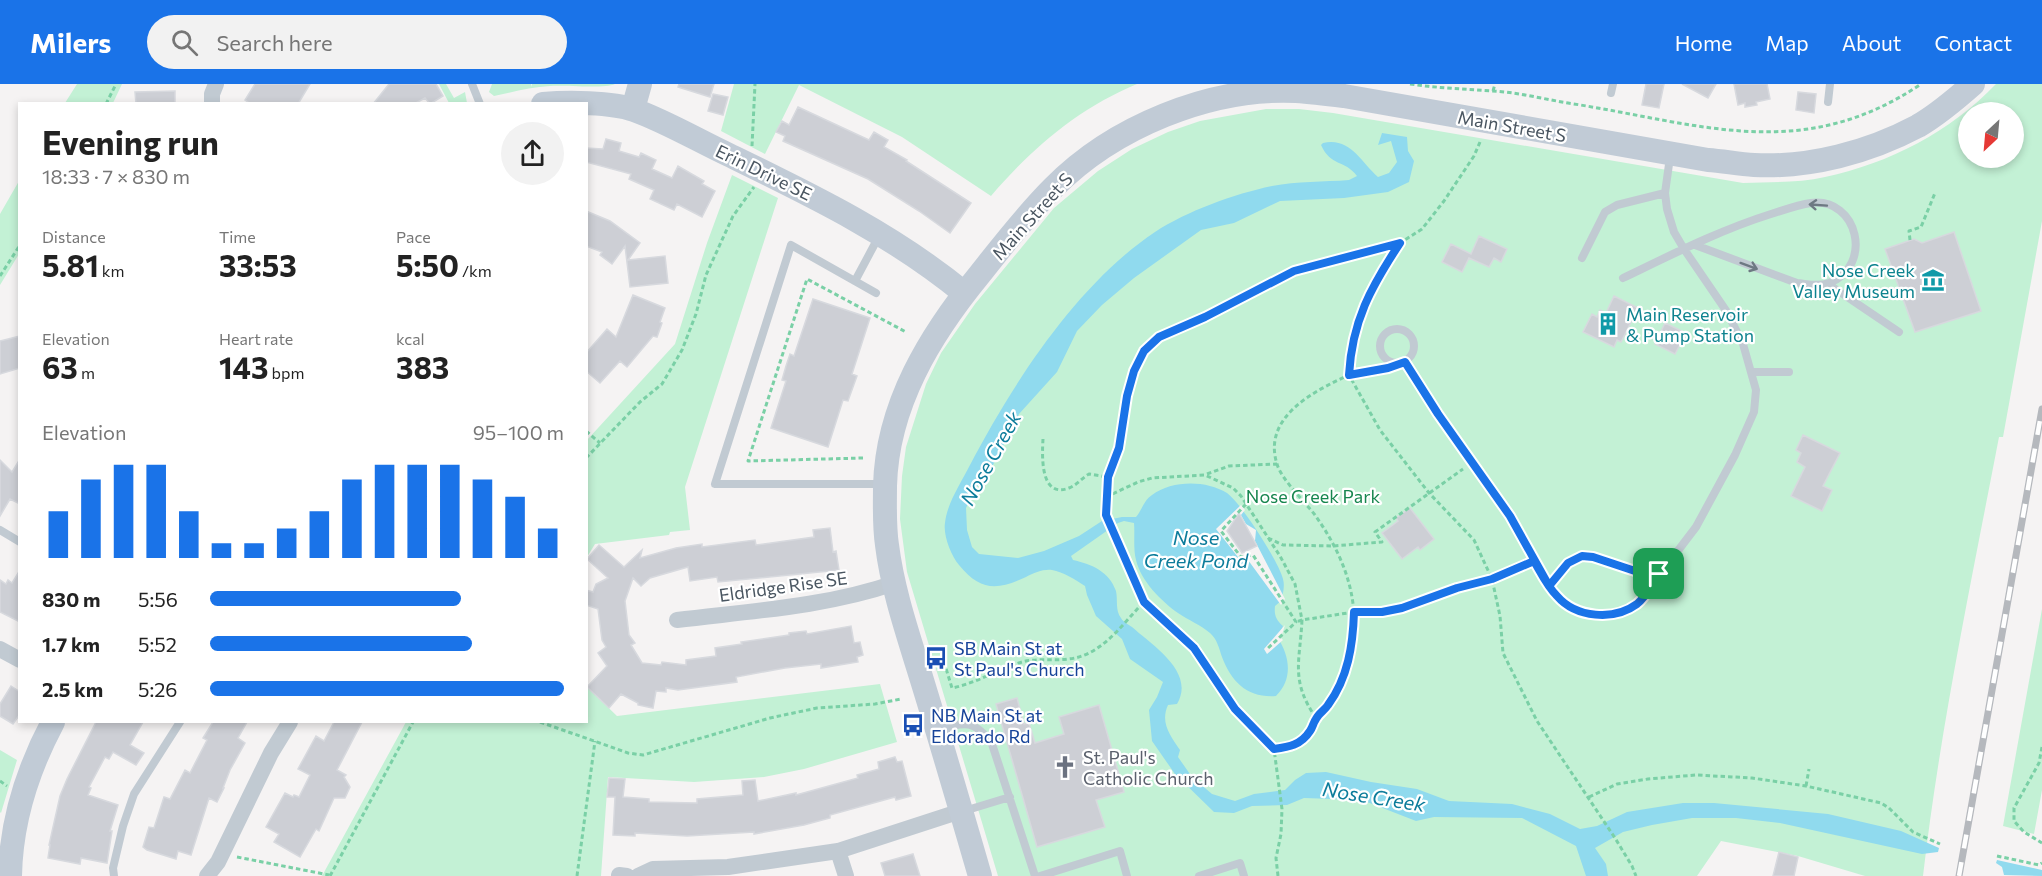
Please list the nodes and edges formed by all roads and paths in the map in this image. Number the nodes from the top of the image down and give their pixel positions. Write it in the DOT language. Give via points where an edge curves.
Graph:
graph roads {
  1 [pos="116,84"];
  2 [pos="216,84"];
  3 [pos="472,84"];
  4 [pos="639,84"];
  5 [pos="755,84"];
  6 [pos="1410,84"];
  7 [pos="1495,84"];
  8 [pos="1830,84"];
  9 [pos="1921,84"];
  10 [pos="1973,84"];
  11 [pos="1493,91"];
  12 [pos="107,102"];
  13 [pos="212,102"];
  14 [pos="479,102"];
  15 [pos="1828,102"];
  16 [pos="588,104"];
  17 [pos="633,109"];
  18 [pos="1480,142"];
  19 [pos="1670,153"];
  20 [pos="754,167"];
  21 [pos="1665,193"];
  22 [pos="1935,193"];
  23 [pos="881,233"];
  24 [pos="1910,240"];
  25 [pos="1400,243"];
  26 [pos="1695,244"];
  27 [pos="18,248"];
  28 [pos="1684,249"];
  29 [pos="1582,258"];
  30 [pos="0,276"];
  31 [pos="1623,278"];
  32 [pos="855,281"];
  33 [pos="1828,284"];
  34 [pos="876,293"];
  35 [pos="964,293"];
  36 [pos="906,332"];
  37 [pos="1899,332"];
  38 [pos="1401,362"];
  39 [pos="1752,372"];
  40 [pos="1789,372"];
  41 [pos="1349,375"];
  42 [pos="588,433"];
  43 [pos="1042,439"];
  44 [pos="600,443"];
  45 [pos="588,456"];
  46 [pos="863,458"];
  47 [pos="1472,462"];
  48 [pos="1276,464"];
  49 [pos="1205,475"];
  50 [pos="1108,477"];
  51 [pos="885,484"];
  52 [pos="1429,493"];
  53 [pos="1107,497"];
  54 [pos="1246,504"];
  55 [pos="0,531"];
  56 [pos="1267,538"];
  57 [pos="18,541"];
  58 [pos="1334,546"];
  59 [pos="1534,561"];
  60 [pos="1659,574"];
  61 [pos="1492,579"];
  62 [pos="894,583"];
  63 [pos="1549,586"];
  64 [pos="1144,602"];
  65 [pos="1354,612"];
  66 [pos="676,620"];
  67 [pos="1302,620"];
  68 [pos="1296,622"];
  69 [pos="0,649"];
  70 [pos="1266,650"];
  71 [pos="18,659"];
  72 [pos="937,664"];
  73 [pos="901,699"];
  74 [pos="1316,718"];
  75 [pos="52,723"];
  76 [pos="179,723"];
  77 [pos="289,723"];
  78 [pos="412,723"];
  79 [pos="543,723"];
  80 [pos="937,730"];
  81 [pos="595,741"];
  82 [pos="2042,747"];
  83 [pos="1274,749"];
  84 [pos="1809,769"];
  85 [pos="1806,786"];
  86 [pos="1010,797"];
  87 [pos="1589,797"];
  88 [pos="962,811"];
  89 [pos="2042,843"];
  90 [pos="1940,844"];
  91 [pos="838,851"];
  92 [pos="222,854"];
  93 [pos="1996,856"];
  94 [pos="2042,862"];
  95 [pos="329,875"];
  96 [pos="619,875"];
  97 [pos="10,876"];
  98 [pos="114,876"];
  99 [pos="207,876"];
  100 [pos="577,876"];
  101 [pos="627,876"];
  102 [pos="638,876"];
  103 [pos="846,876"];
  104 [pos="980,876"];
  105 [pos="1035,876"];
  106 [pos="1040,876"];
  107 [pos="1127,876"];
  108 [pos="1198,876"];
  109 [pos="1244,876"];
  110 [pos="1278,876"];
  111 [pos="1636,876"];
  1 -- 12 [label="path"];
  2 -- 13 [label="street"];
  3 -- 14 [label="lane"];
  4 -- 17 [label="main road"];
  5 -- 20 [label="path" via="751,135"];
  6 -- 11 [label="path"];
  7 -- 11 [label="path"];
  8 -- 15 [label="lane"];
  9 -- 11 [label="path" via="1903,97 1851,119 1769,134 1710,128"];
  10 -- 19 [label="main road, Main Street S" via="1919,125 1883,142 1817,161 1755,165"];
  16 -- 17 [label="main road, Erin Drive SE"];
  17 -- 20 [label="main road, Erin Drive SE"];
  18 -- 25 [label="path" via="1436,213 1422,229"];
  19 -- 21 [label="lane"];
  19 -- 35 [label="main road, Main Street S" via="1344,96 1294,91 1251,93 1205,102 1131,131 1093,153 1041,200"];
  20 -- 23 [label="main road, Erin Drive SE"];
  20 -- 44 [label="path" via="756,185 733,216 706,275 682,350 662,384"];
  21 -- 28 [label="lane" via="1674,232"];
  21 -- 29 [label="lane" via="1617,205 1605,212"];
  22 -- 24 [label="path" via="1920,227 1909,231"];
  23 -- 32 [label="lane"];
  23 -- 35 [label="main road, Erin Drive SE"];
  25 -- 41 [label="path" via="1378,275 1359,317"];
  25 -- 50 [label="path" via="1294,271 1159,337 1144,351 1134,371"];
  26 -- 28 [label="lane"];
  26 -- 33 [label="lane, one-way" via="1797,283"];
  33 -- 26 [label="lane, one-way" via="1842,276 1853,261 1857,244 1848,218 1827,204 1794,207 1742,223"];
  27 -- 30 [label="path"];
  28 -- 31 [label="lane"];
  28 -- 39 [label="lane" via="1727,312"];
  32 -- 34 [label="lane"];
  32 -- 51 [label="lane" via="791,245 715,484"];
  33 -- 37 [label="lane"];
  35 -- 51 [label="main road, Main Street S" via="926,348 903,399 891,440"];
  36 -- 46 [label="path" via="807,279 748,461"];
  38 -- 41 [label="path"];
  38 -- 47 [label="lane"];
  39 -- 40 [label="lane"];
  39 -- 60 [label="lane" via="1756,390 1754,412 1735,455 1696,527"];
  41 -- 48 [label="path" via="1317,390 1290,411 1277,432"];
  41 -- 52 [label="path" via="1380,430"];
  42 -- 44 [label="path"];
  43 -- 50 [label="path" via="1044,474 1054,488 1071,488 1089,474"];
  44 -- 45 [label="path"];
  47 -- 52 [label="path"];
  47 -- 59 [label="lane" via="1510,516"];
  48 -- 49 [label="path" via="1229,466"];
  48 -- 58 [label="path"];
  49 -- 53 [label="path" via="1152,478"];
  49 -- 54 [label="path" via="1233,488"];
  50 -- 53 [label="path"];
  51 -- 62 [label="main road, Main Street S" via="886,544"];
  52 -- 58 [label="path" via="1375,532 1382,542"];
  52 -- 61 [label="path" via="1474,540"];
  53 -- 64 [label="path" via="1106,515"];
  54 -- 56 [label="path"];
  54 -- 68 [label="path" via="1221,531 1241,557 1253,555"];
  55 -- 57 [label="lane"];
  56 -- 58 [label="path" via="1283,545"];
  56 -- 67 [label="path" via="1295,584"];
  58 -- 65 [label="path" via="1354,600"];
  59 -- 61 [label="path"];
  59 -- 63 [label="lane"];
  60 -- 63 [label="lane" via="1582,556 1568,563"];
  60 -- 63 [label="lane" via="1638,603 1609,614 1572,609"];
  61 -- 65 [label="path" via="1402,608"];
  61 -- 87 [label="path" via="1503,653 1537,721"];
  62 -- 66 [label="street, Eldridge Rise SE" via="816,603"];
  62 -- 80 [label="main road, Main Street S"];
  64 -- 72 [label="path" via="1097,650 1082,656 1024,661 967,686 952,688 944,662"];
  64 -- 83 [label="path" via="1194,648 1235,709"];
  65 -- 67 [label="path"];
  65 -- 74 [label="path" via="1349,660 1339,687"];
  67 -- 68 [label="path"];
  67 -- 74 [label="path" via="1297,659 1299,685"];
  68 -- 70 [label="path"];
  69 -- 71 [label="street"];
  73 -- 81 [label="path" via="817,708 770,718 643,755"];
  74 -- 83 [label="path" via="1304,740"];
  75 -- 97 [label="main road" via="22,795"];
  76 -- 98 [label="lane" via="134,794 123,826"];
  77 -- 92 [label="street"];
  78 -- 95 [label="path"];
  79 -- 81 [label="path"];
  80 -- 86 [label="lane" via="961,723 984,733 992,744"];
  80 -- 88 [label="main road, Main Street S"];
  81 -- 100 [label="path"];
  82 -- 89 [label="path" via="2039,763 2014,808 2014,821"];
  83 -- 110 [label="path" via="1282,809 1276,858"];
  84 -- 85 [label="path"];
  85 -- 87 [label="path" via="1752,778 1696,776 1617,784"];
  85 -- 90 [label="path" via="1881,803 1913,832"];
  86 -- 88 [label="lane"];
  86 -- 105 [label="lane"];
  87 -- 111 [label="path"];
  88 -- 91 [label="street"];
  88 -- 104 [label="main road, Main Street S"];
  91 -- 102 [label="street" via="728,867 653,869"];
  91 -- 103 [label="street"];
  92 -- 95 [label="path"];
  92 -- 99 [label="street"];
  93 -- 94 [label="path" via="2039,865"];
  96 -- 101 [label="street"];
  106 -- 107 [label="lane" via="1120,850"];
  108 -- 109 [label="lane" via="1240,863"];
}
